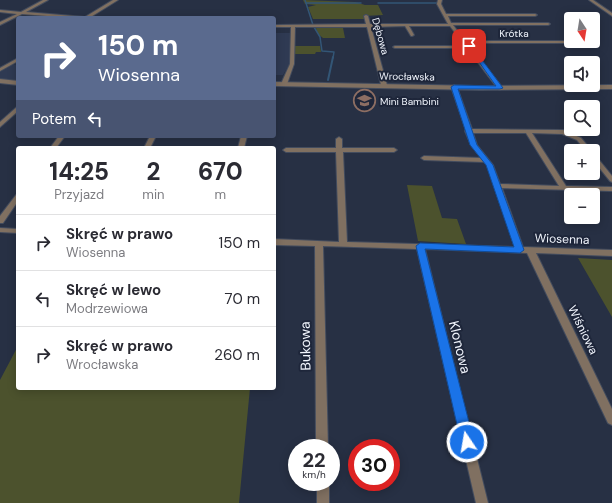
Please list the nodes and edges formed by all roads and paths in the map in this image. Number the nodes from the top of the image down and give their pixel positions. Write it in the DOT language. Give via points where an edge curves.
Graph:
graph roads {
  1 [pos="46,0"];
  2 [pos="116,0"];
  3 [pos="440,0"];
  4 [pos="591,0"];
  5 [pos="0,11"];
  6 [pos="21,13"];
  7 [pos="445,15"];
  8 [pos="534,15"];
  9 [pos="612,15"];
  10 [pos="60,16"];
  11 [pos="89,16"];
  12 [pos="366,16"];
  13 [pos="0,24"];
  14 [pos="548,24"];
  15 [pos="451,25"];
  16 [pos="276,26"];
  17 [pos="369,26"];
  18 [pos="407,26"];
  19 [pos="293,27"];
  20 [pos="412,35"];
  21 [pos="464,42"];
  22 [pos="564,42"];
  23 [pos="469,46"];
  24 [pos="395,47"];
  25 [pos="16,60"];
  26 [pos="0,70"];
  27 [pos="0,82"];
  28 [pos="16,83"];
  29 [pos="276,84"];
  30 [pos="284,84"];
  31 [pos="384,86"];
  32 [pos="454,87"];
  33 [pos="612,87"];
  34 [pos="500,88"];
  35 [pos="16,110"];
  36 [pos="0,125"];
  37 [pos="468,132"];
  38 [pos="528,132"];
  39 [pos="339,139"];
  40 [pos="583,144"];
  41 [pos="286,150"];
  42 [pos="339,150"];
  43 [pos="394,150"];
  44 [pos="424,158"];
  45 [pos="487,160"];
  46 [pos="600,165"];
  47 [pos="612,180"];
  48 [pos="497,186"];
  49 [pos="564,188"];
  50 [pos="600,189"];
  51 [pos="612,189"];
  52 [pos="16,199"];
  53 [pos="0,221"];
  54 [pos="0,230"];
  55 [pos="16,231"];
  56 [pos="276,242"];
  57 [pos="343,243"];
  58 [pos="319,244"];
  59 [pos="420,246"];
  60 [pos="520,250"];
  61 [pos="530,250"];
  62 [pos="612,253"];
  63 [pos="612,420"];
  64 [pos="322,439"];
  65 [pos="323,491"];
  66 [pos="323,503"];
  67 [pos="482,503"];
  1 -- 6 [label="street"];
  2 -- 11 [label="street"];
  3 -- 7 [label="street" via="439,4"];
  4 -- 9 [label="street"];
  5 -- 6 [label="street"];
  6 -- 10 [label="street"];
  6 -- 13 [label="street"];
  7 -- 8 [label="street, Krótka"];
  7 -- 15 [label="street"];
  12 -- 17 [label="street, Dębowa"];
  14 -- 15 [label="street"];
  15 -- 18 [label="street"];
  15 -- 21 [label="street"];
  16 -- 19 [label="street"];
  17 -- 18 [label="street"];
  17 -- 19 [label="street"];
  17 -- 31 [label="street, Dębowa"];
  18 -- 20 [label="street"];
  19 -- 30 [label="street" via="292,64"];
  21 -- 22 [label="street, Krótka"];
  21 -- 23 [label="street"];
  23 -- 24 [label="street"];
  23 -- 34 [label="street"];
  25 -- 26 [label="street"];
  27 -- 28 [label="street"];
  29 -- 30 [label="street, Wrocławska"];
  30 -- 31 [label="street, Wrocławska"];
  31 -- 32 [label="street, Wrocławska"];
  32 -- 34 [label="street, Wrocławska"];
  32 -- 37 [label="street"];
  33 -- 34 [label="street, Wrocławska"];
  35 -- 36 [label="street"];
  37 -- 38 [label="street"];
  37 -- 45 [label="street" via="474,145"];
  38 -- 40 [label="street" via="563,132 579,139"];
  38 -- 49 [label="street"];
  39 -- 42 [label="street"];
  41 -- 42 [label="street"];
  42 -- 43 [label="street"];
  42 -- 57 [label="street"];
  44 -- 45 [label="street"];
  45 -- 48 [label="street"];
  46 -- 47 [label="street"];
  48 -- 49 [label="street"];
  48 -- 60 [label="street"];
  50 -- 51 [label="street"];
  52 -- 53 [label="street"];
  54 -- 55 [label="street"];
  56 -- 58 [label="street, Wiosenna"];
  57 -- 58 [label="street, Wiosenna"];
  57 -- 59 [label="street, Wiosenna"];
  58 -- 64 [label="street, Bukowa"];
  59 -- 60 [label="street, Wiosenna"];
  59 -- 67 [label="street, Klonowa"];
  60 -- 61 [label="street, Wiosenna"];
  61 -- 62 [label="street, Wiosenna"];
  61 -- 63 [label="street, Wiśniowa"];
  65 -- 66 [label="street"];
}
